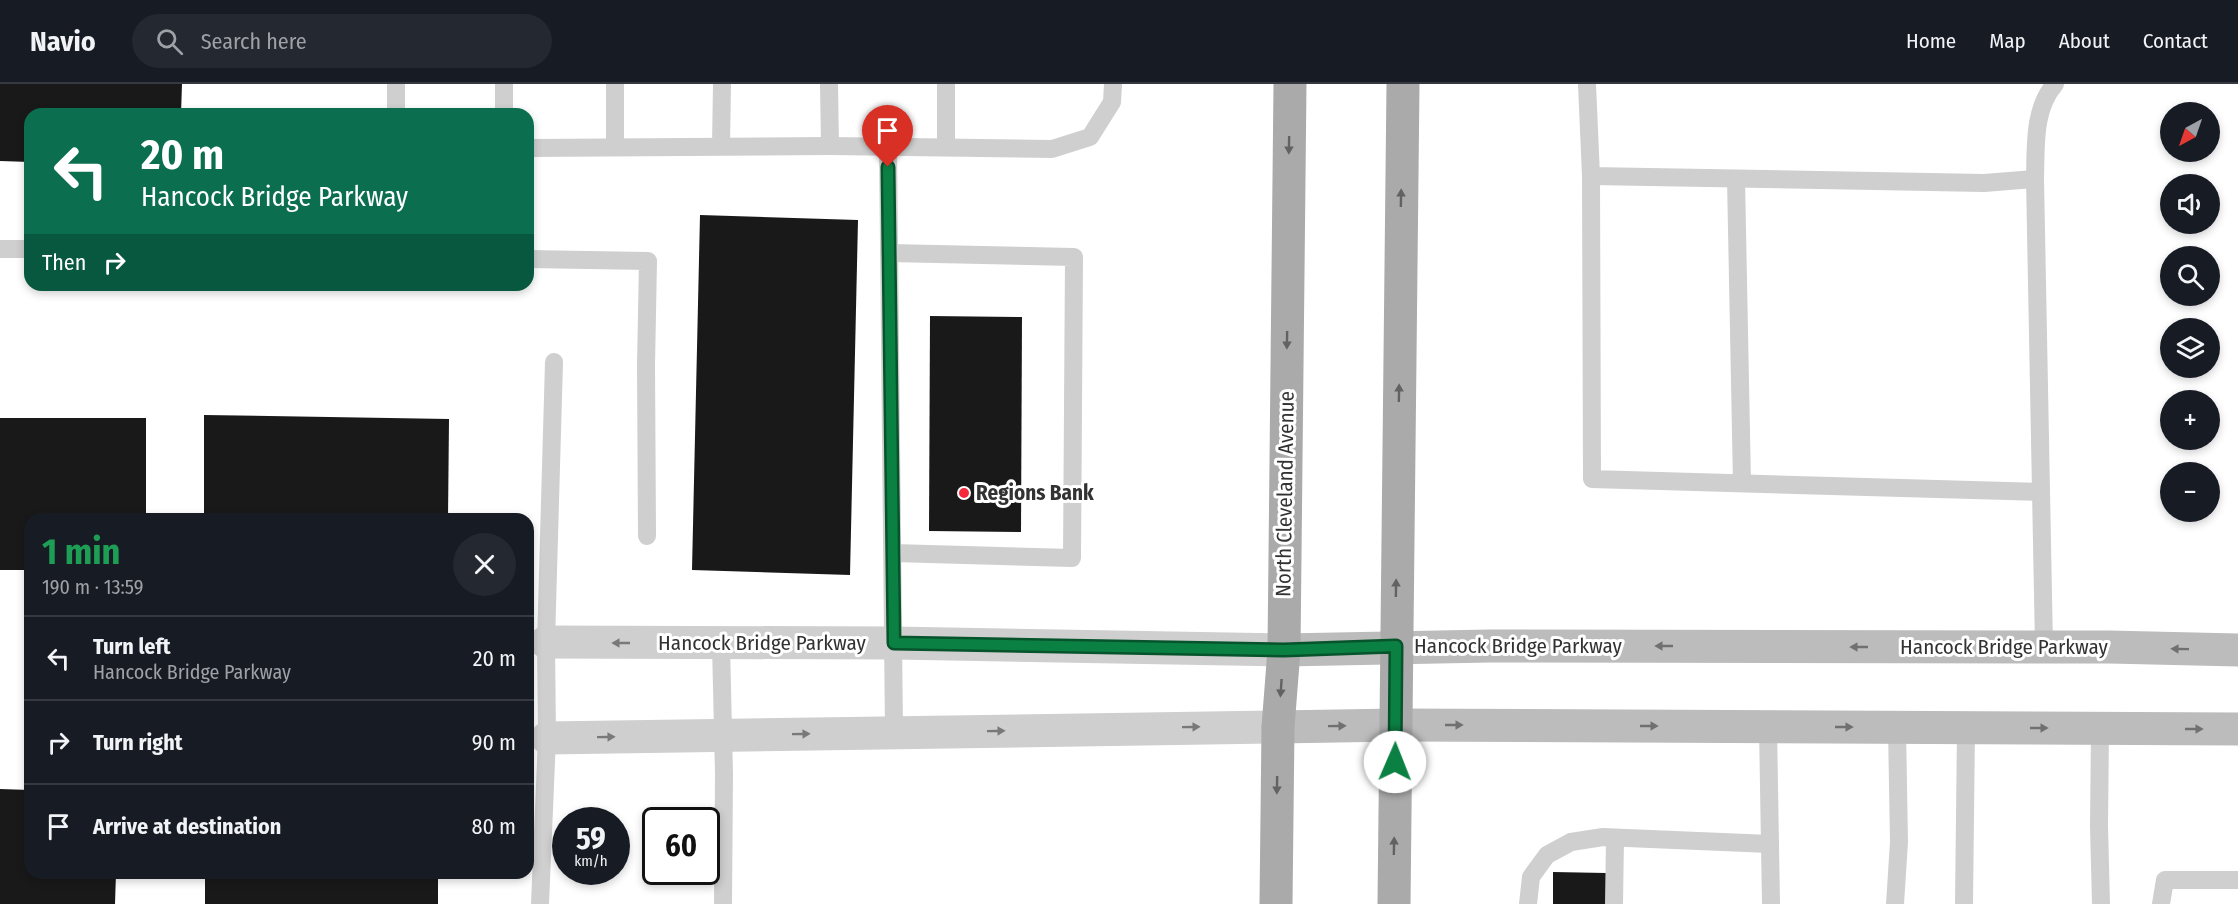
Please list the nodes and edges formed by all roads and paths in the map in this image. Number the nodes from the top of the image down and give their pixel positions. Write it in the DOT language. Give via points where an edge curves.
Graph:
graph roads {
  1 [pos="396,84"];
  2 [pos="504,84"];
  3 [pos="615,84"];
  4 [pos="722,84"];
  5 [pos="829,84"];
  6 [pos="946,84"];
  7 [pos="1113,84"];
  8 [pos="1290,84"];
  9 [pos="1403,84"];
  10 [pos="1587,84"];
  11 [pos="2055,84"];
  12 [pos="396,108"];
  13 [pos="504,108"];
  14 [pos="721,146"];
  15 [pos="830,146"];
  16 [pos="888,146"];
  17 [pos="615,147"];
  18 [pos="946,147"];
  19 [pos="534,148"];
  20 [pos="1591,176"];
  21 [pos="1736,179"];
  22 [pos="2035,179"];
  23 [pos="0,249"];
  24 [pos="24,249"];
  25 [pos="889,253"];
  26 [pos="534,259"];
  27 [pos="555,362"];
  28 [pos="1742,483"];
  29 [pos="2041,492"];
  30 [pos="647,536"];
  31 [pos="893,553"];
  32 [pos="537,642"];
  33 [pos="894,643"];
  34 [pos="721,644"];
  35 [pos="1396,646"];
  36 [pos="2044,647"];
  37 [pos="1284,650"];
  38 [pos="2238,650"];
  39 [pos="1396,725"];
  40 [pos="1278,727"];
  41 [pos="1768,727"];
  42 [pos="1897,728"];
  43 [pos="1966,728"];
  44 [pos="2100,729"];
  45 [pos="2238,729"];
  46 [pos="894,733"];
  47 [pos="723,735"];
  48 [pos="538,739"];
  49 [pos="1615,837"];
  50 [pos="1770,844"];
  51 [pos="2238,880"];
  52 [pos="540,904"];
  53 [pos="723,904"];
  54 [pos="1276,904"];
  55 [pos="1394,904"];
  56 [pos="1528,904"];
  57 [pos="1614,904"];
  58 [pos="1771,904"];
  59 [pos="1895,904"];
  60 [pos="1964,904"];
  61 [pos="2101,904"];
  62 [pos="2161,904"];
  1 -- 12 [label="lane"];
  2 -- 13 [label="lane"];
  3 -- 17 [label="lane"];
  4 -- 14 [label="lane"];
  5 -- 15 [label="lane"];
  6 -- 18 [label="lane"];
  7 -- 18 [label="lane" via="1112,102 1090,137 1052,149"];
  8 -- 37 [label="main road, North Cleveland Avenue, one-way"];
  35 -- 9 [label="main road, one-way"];
  10 -- 20 [label="lane"];
  11 -- 22 [label="lane" via="2048,93 2036,130"];
  14 -- 15 [label="lane"];
  14 -- 17 [label="lane"];
  15 -- 16 [label="lane"];
  16 -- 18 [label="lane"];
  16 -- 25 [label="lane"];
  17 -- 19 [label="lane"];
  20 -- 21 [label="lane"];
  20 -- 28 [label="lane" via="1592,479"];
  21 -- 22 [label="lane" via="1984,183"];
  21 -- 28 [label="lane"];
  22 -- 29 [label="lane"];
  23 -- 24 [label="lane"];
  25 -- 31 [label="lane"];
  25 -- 31 [label="lane" via="1074,257 1072,558"];
  26 -- 30 [label="lane" via="648,261"];
  27 -- 32 [label="lane"];
  28 -- 29 [label="lane"];
  29 -- 36 [label="lane"];
  31 -- 33 [label="lane"];
  34 -- 32 [label="street, Hancock Bridge Parkway, one-way"];
  32 -- 48 [label="lane"];
  33 -- 34 [label="street, Hancock Bridge Parkway"];
  33 -- 37 [label="street, Hancock Bridge Parkway"];
  33 -- 46 [label="lane"];
  34 -- 47 [label="lane"];
  36 -- 35 [label="main road, Hancock Bridge Parkway, one-way"];
  35 -- 37 [label="main road, Hancock Bridge Parkway"];
  35 -- 39 [label="main road"];
  38 -- 36 [label="main road, Hancock Bridge Parkway, one-way"];
  37 -- 40 [label="main road, North Cleveland Avenue, one-way"];
  40 -- 39 [label="main road, one-way"];
  39 -- 41 [label="main road, one-way"];
  55 -- 39 [label="main road, one-way"];
  46 -- 40 [label="street, one-way"];
  40 -- 54 [label="main road, North Cleveland Avenue, one-way"];
  41 -- 42 [label="main road, one-way"];
  41 -- 50 [label="lane"];
  42 -- 43 [label="main road"];
  42 -- 59 [label="lane" via="1899,842"];
  43 -- 44 [label="main road, one-way"];
  43 -- 60 [label="lane"];
  44 -- 45 [label="main road, one-way"];
  44 -- 61 [label="lane"];
  47 -- 46 [label="street, one-way"];
  48 -- 47 [label="street, one-way"];
  47 -- 53 [label="lane"];
  48 -- 52 [label="lane"];
  49 -- 50 [label="lane"];
  49 -- 56 [label="lane" via="1571,842 1547,855 1531,877"];
  49 -- 57 [label="lane"];
  50 -- 58 [label="lane"];
  51 -- 62 [label="lane" via="2165,880"];
}
